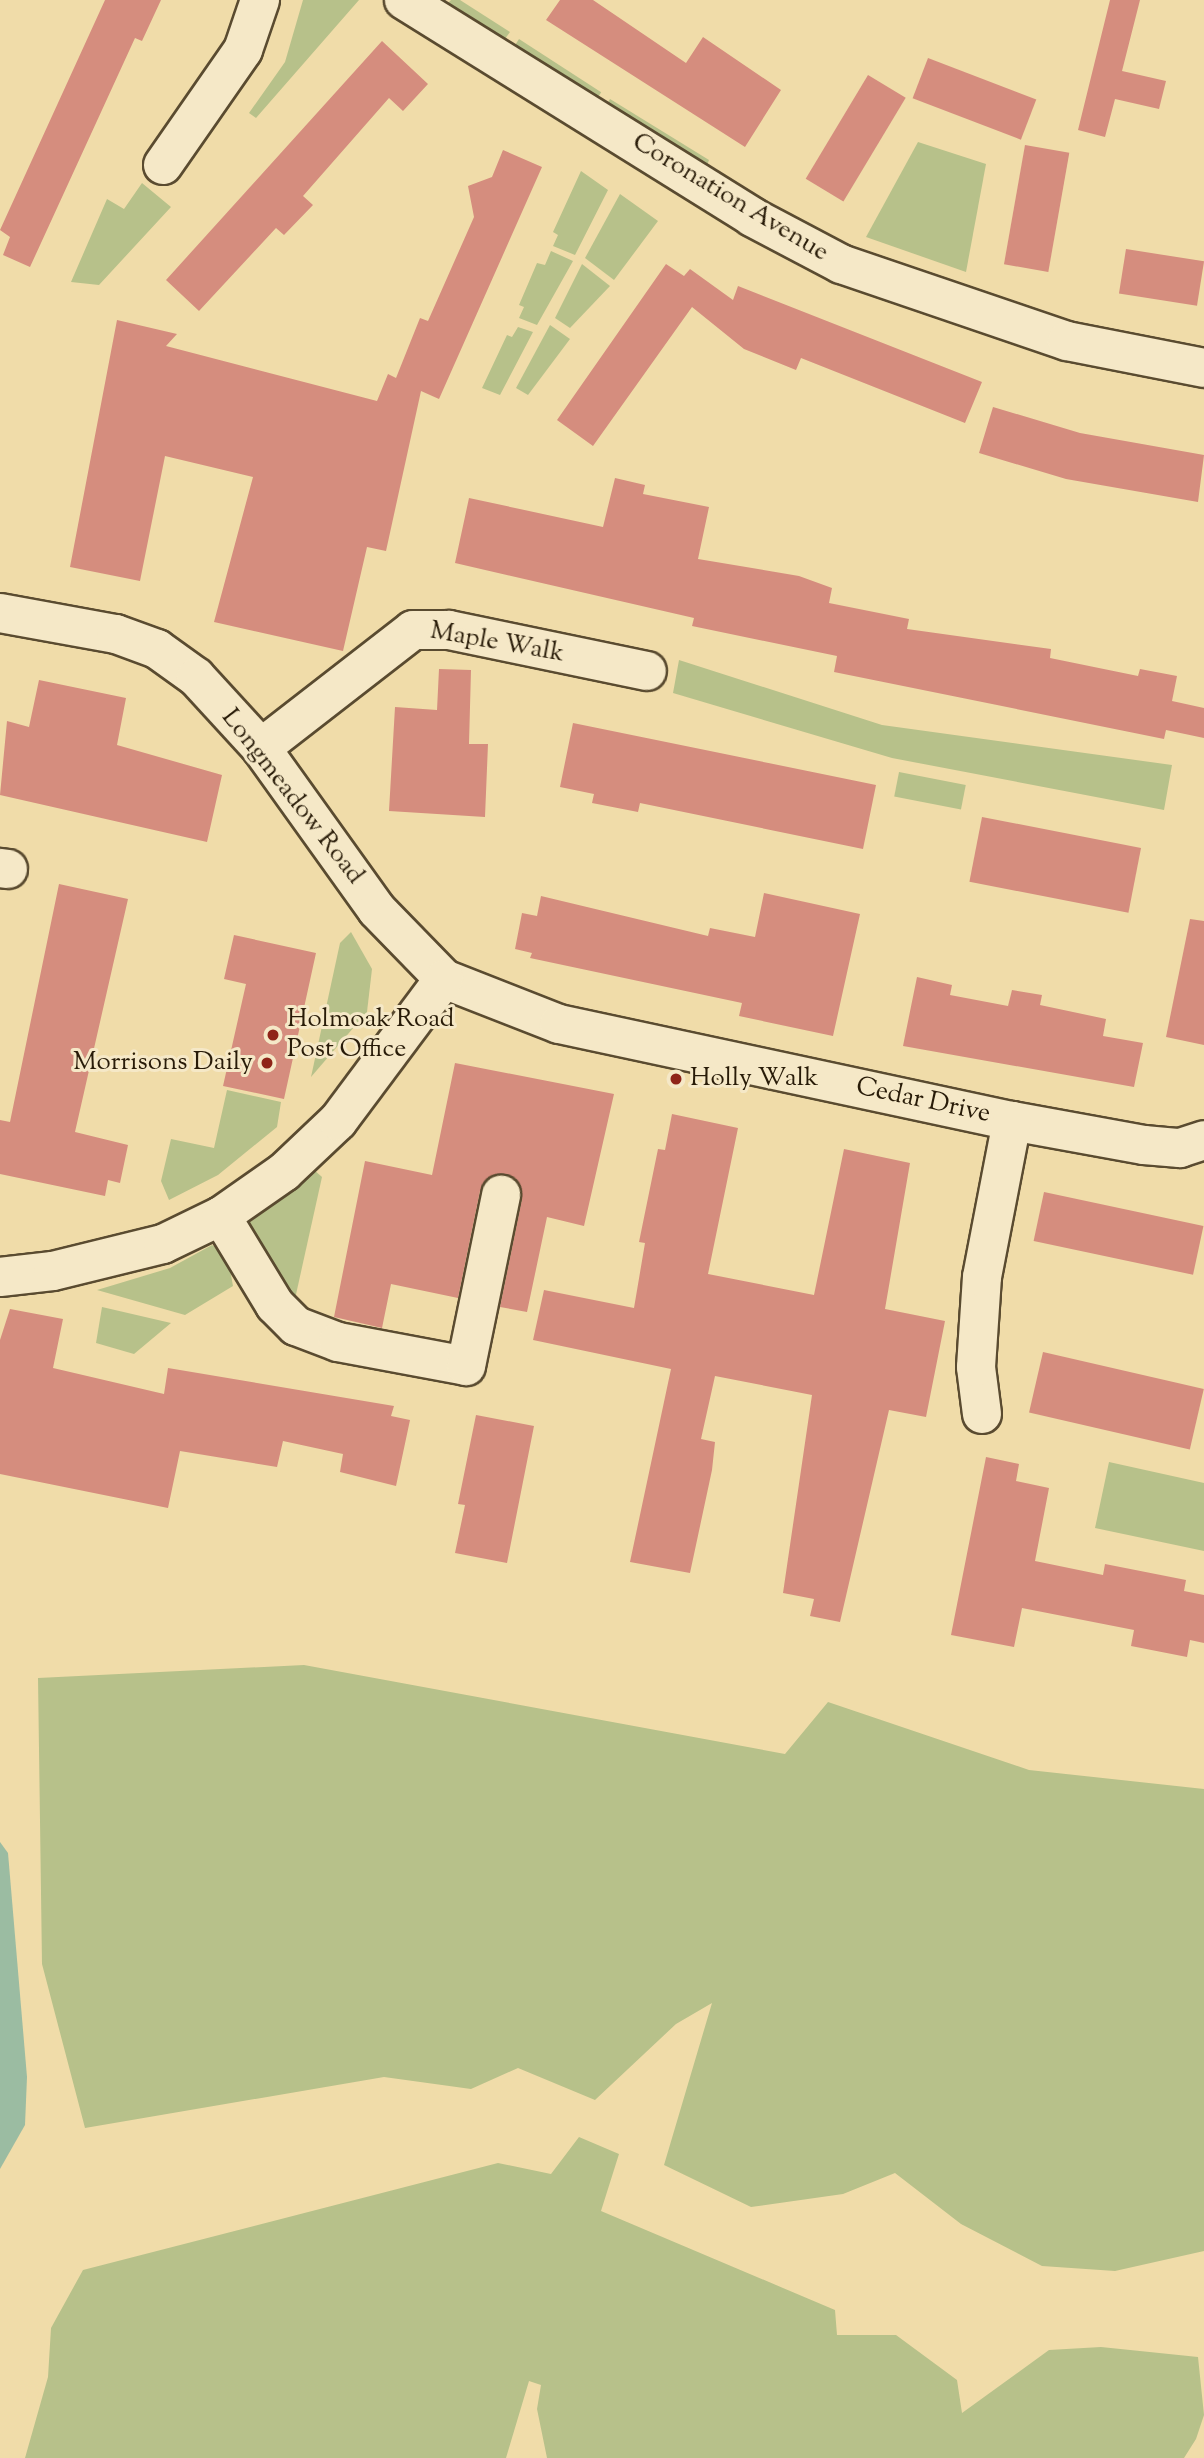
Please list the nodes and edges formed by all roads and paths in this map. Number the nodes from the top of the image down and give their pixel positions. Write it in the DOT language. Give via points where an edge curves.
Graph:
graph roads {
  1 [pos="260,0"];
  2 [pos="404,0"];
  3 [pos="163,165"];
  4 [pos="1204,368"];
  5 [pos="0,613"];
  6 [pos="647,671"];
  7 [pos="261,748"];
  8 [pos="444,979"];
  9 [pos="1012,1121"];
  10 [pos="1204,1140"];
  11 [pos="501,1195"];
  12 [pos="221,1216"];
  13 [pos="0,1277"];
  14 [pos="982,1414"];
  1 -- 3 [label="street" via="243,50"];
  2 -- 4 [label="street, Coronation Avenue" via="752,217 841,264 1054,337"];
  5 -- 7 [label="street, Longmeadow Road" via="116,634 157,649 196,677"];
  6 -- 7 [label="street, Maple Walk" via="449,630 413,630"];
  7 -- 8 [label="street, Longmeadow Road" via="377,910"];
  8 -- 9 [label="street, Cedar Drive" via="559,1024"];
  8 -- 12 [label="street" via="338,1121 284,1172"];
  9 -- 10 [label="street, Cedar Drive" via="1144,1145 1180,1148"];
  9 -- 14 [label="street" via="982,1277 976,1367"];
  11 -- 12 [label="street" via="466,1366 338,1342 296,1326 275,1306"];
  12 -- 13 [label="street" via="163,1244 53,1271"];
}
